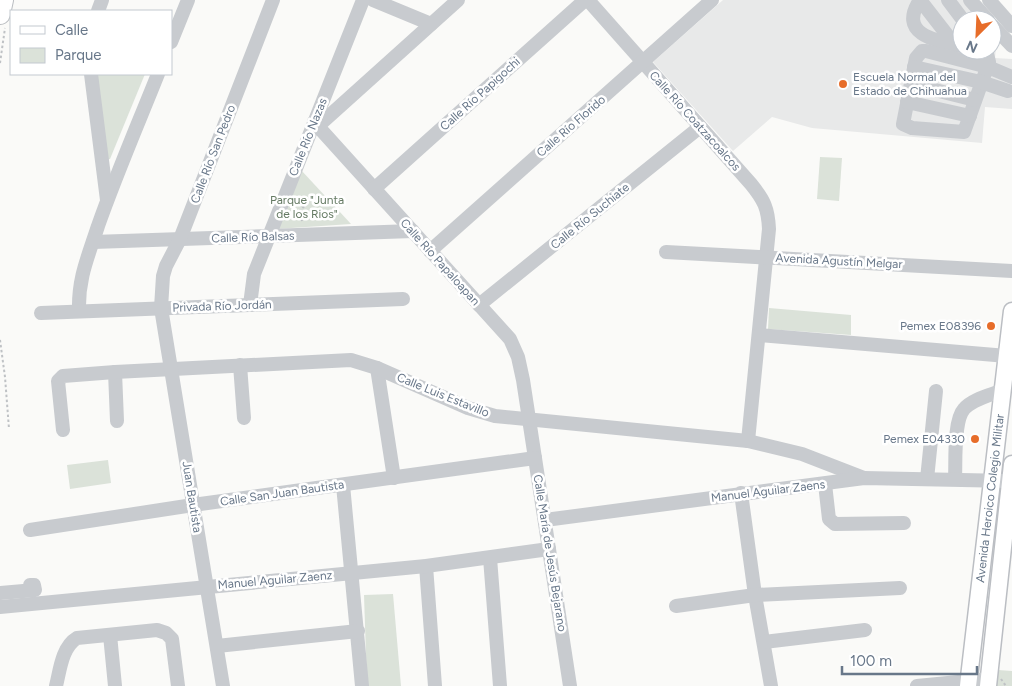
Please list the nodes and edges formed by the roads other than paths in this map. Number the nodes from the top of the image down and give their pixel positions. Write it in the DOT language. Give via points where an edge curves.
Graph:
graph roads {
  1 [pos="3,0"];
  2 [pos="188,0"];
  3 [pos="273,0"];
  4 [pos="363,0"];
  5 [pos="373,0"];
  6 [pos="458,0"];
  7 [pos="586,0"];
  8 [pos="712,0"];
  9 [pos="920,0"];
  10 [pos="970,0"];
  11 [pos="990,0"];
  12 [pos="979,10"];
  13 [pos="3,19"];
  14 [pos="431,24"];
  15 [pos="1012,26"];
  16 [pos="1002,35"];
  17 [pos="952,37"];
  18 [pos="172,40"];
  19 [pos="952,43"];
  20 [pos="1012,46"];
  21 [pos="989,60"];
  22 [pos="643,63"];
  23 [pos="914,67"];
  24 [pos="988,67"];
  25 [pos="91,75"];
  26 [pos="158,75"];
  27 [pos="981,82"];
  28 [pos="911,84"];
  29 [pos="1010,84"];
  30 [pos="975,100"];
  31 [pos="907,102"];
  32 [pos="970,116"];
  33 [pos="316,124"];
  34 [pos="700,127"];
  35 [pos="374,189"];
  36 [pos="107,201"];
  37 [pos="413,231"];
  38 [pos="268,236"];
  39 [pos="180,239"];
  40 [pos="93,242"];
  41 [pos="430,250"];
  42 [pos="666,252"];
  43 [pos="767,257"];
  44 [pos="1012,271"];
  45 [pos="403,299"];
  46 [pos="250,305"];
  47 [pos="480,305"];
  48 [pos="161,308"];
  49 [pos="79,311"];
  50 [pos="1012,311"];
  51 [pos="41,313"];
  52 [pos="759,335"];
  53 [pos="1007,356"];
  54 [pos="240,365"];
  55 [pos="377,368"];
  56 [pos="172,369"];
  57 [pos="114,372"];
  58 [pos="1003,390"];
  59 [pos="936,391"];
  60 [pos="244,418"];
  61 [pos="529,420"];
  62 [pos="117,421"];
  63 [pos="63,430"];
  64 [pos="748,441"];
  65 [pos="535,458"];
  66 [pos="1012,464"];
  67 [pos="394,478"];
  68 [pos="864,478"];
  69 [pos="927,479"];
  70 [pos="955,479"];
  71 [pos="992,480"];
  72 [pos="1010,481"];
  73 [pos="825,484"];
  74 [pos="343,485"];
  75 [pos="741,493"];
  76 [pos="1010,504"];
  77 [pos="193,505"];
  78 [pos="545,520"];
  79 [pos="904,523"];
  80 [pos="30,530"];
  81 [pos="549,549"];
  82 [pos="490,558"];
  83 [pos="426,566"];
  84 [pos="352,573"];
  85 [pos="207,586"];
  86 [pos="900,588"];
  87 [pos="0,593"];
  88 [pos="755,595"];
  89 [pos="32,604"];
  90 [pos="676,606"];
  91 [pos="0,607"];
  92 [pos="865,630"];
  93 [pos="358,631"];
  94 [pos="110,635"];
  95 [pos="764,642"];
  96 [pos="216,646"];
  97 [pos="992,680"];
  98 [pos="968,683"];
  99 [pos="56,686"];
  100 [pos="115,686"];
  101 [pos="178,686"];
  102 [pos="222,686"];
  103 [pos="362,686"];
  104 [pos="435,686"];
  105 [pos="500,686"];
  106 [pos="570,686"];
  107 [pos="771,686"];
  108 [pos="917,686"];
  1 -- 13 [label="highway"];
  2 -- 18 [label="street"];
  3 -- 39 [label="street, Calle Río San Pedro"];
  4 -- 33 [label="street, Calle Río Nazas"];
  5 -- 14 [label="street"];
  6 -- 14 [label="street"];
  7 -- 22 [label="street, Calle Río Coatzacoalcos"];
  7 -- 35 [label="street, Calle Río Papigochi"];
  8 -- 22 [label="street, Calle Río Florido"];
  9 -- 17 [label="street"];
  9 -- 19 [label="street" via="913,17 914,25 929,38"];
  10 -- 12 [label="street"];
  11 -- 15 [label="street"];
  14 -- 33 [label="street"];
  16 -- 20 [label="street"];
  21 -- 24 [label="street"];
  22 -- 34 [label="street, Calle Río Coatzacoalcos"];
  22 -- 41 [label="street, Calle Río Florido"];
  23 -- 24 [label="street" via="919,54 926,51"];
  23 -- 27 [label="street"];
  23 -- 28 [label="street"];
  24 -- 27 [label="street"];
  24 -- 29 [label="street"];
  25 -- 36 [label="street"];
  26 -- 36 [label="street"];
  27 -- 29 [label="street"];
  27 -- 30 [label="street"];
  28 -- 30 [label="street"];
  28 -- 31 [label="street"];
  30 -- 32 [label="street"];
  31 -- 32 [label="street"];
  31 -- 32 [label="street" via="903,122 908,127 961,133"];
  33 -- 35 [label="street, Calle Río Papaloapan"];
  33 -- 38 [label="street, Calle Río Nazas"];
  34 -- 43 [label="street, Calle Río Coatzacoalcos" via="764,202 769,229"];
  34 -- 47 [label="street, Calle Río Suchiate"];
  35 -- 37 [label="street, Calle Río Papaloapan"];
  36 -- 40 [label="street"];
  37 -- 38 [label="street, Calle Río Balsas"];
  37 -- 41 [label="street, Calle Río Papaloapan"];
  38 -- 39 [label="street, Calle Río Balsas"];
  38 -- 46 [label="street, Calle Río Nazas" via="254,274"];
  39 -- 40 [label="street, Calle Río Balsas"];
  39 -- 48 [label="street, Calle Río San Pedro" via="163,276"];
  40 -- 49 [label="street" via="80,283"];
  41 -- 47 [label="street, Calle Río Papaloapan"];
  42 -- 43 [label="street, Avenida Agustín Melgar"];
  43 -- 44 [label="street, Avenida Agustín Melgar"];
  43 -- 52 [label="street, Calle Río Coatzacoalcos"];
  45 -- 46 [label="street, Privada Río Jordán"];
  46 -- 48 [label="street, Privada Río Jordán"];
  47 -- 61 [label="street, Calle Río Papaloapan" via="515,348"];
  48 -- 49 [label="street, Privada Río Jordán"];
  48 -- 56 [label="street, Juan Bautista"];
  49 -- 51 [label="street, Privada Río Jordán"];
  50 -- 53 [label="main road, Avenida Heroico Colegio Militar"];
  52 -- 53 [label="street"];
  52 -- 64 [label="street, Calle Río Coatzacoalcos"];
  53 -- 58 [label="main road, Avenida Heroico Colegio Militar"];
  54 -- 55 [label="street, Calle Luis Estavillo" via="346,360"];
  54 -- 56 [label="street, Calle Luis Estavillo"];
  54 -- 60 [label="street"];
  55 -- 61 [label="street, Calle Luis Estavillo" via="484,414"];
  55 -- 67 [label="street"];
  56 -- 57 [label="street, Calle Luis Estavillo"];
  56 -- 77 [label="street, Juan Bautista"];
  57 -- 62 [label="street"];
  57 -- 63 [label="street, Calle Luis Estavillo" via="63,376 58,381"];
  58 -- 70 [label="street" via="971,404 962,413 958,425"];
  58 -- 71 [label="main road, Avenida Heroico Colegio Militar"];
  59 -- 69 [label="street"];
  61 -- 64 [label="street, Calle Luis Estavillo"];
  61 -- 65 [label="street, Calle María de Jesús Bejarano"];
  64 -- 68 [label="street, Calle Luis Estavillo" via="802,454"];
  65 -- 67 [label="street, Calle San Juan Bautista"];
  65 -- 78 [label="street, Calle María de Jesús Bejarano"];
  66 -- 72 [label="main road, Avenida Heroico Colegio Militar"];
  67 -- 74 [label="street, Calle San Juan Bautista"];
  68 -- 69 [label="street, Manuel Aguilar Zaens"];
  68 -- 73 [label="street, Manuel Aguilar Zaens"];
  69 -- 70 [label="street, Manuel Aguilar Zaens"];
  70 -- 71 [label="street, Manuel Aguilar Zaens"];
  71 -- 72 [label="street, Manuel Aguilar Zaens"];
  71 -- 98 [label="main road, Avenida Heroico Colegio Militar"];
  72 -- 76 [label="main road, Avenida Heroico Colegio Militar"];
  73 -- 75 [label="street, Manuel Aguilar Zaens"];
  73 -- 79 [label="street" via="829,519 835,524"];
  74 -- 77 [label="street, Calle San Juan Bautista"];
  74 -- 84 [label="street"];
  75 -- 78 [label="street, Manuel Aguilar Zaens"];
  75 -- 88 [label="street"];
  76 -- 97 [label="main road, Avenida Heroico Colegio Militar"];
  77 -- 80 [label="street, Calle San Juan Bautista"];
  77 -- 85 [label="street, Juan Bautista"];
  78 -- 81 [label="street, Calle María de Jesús Bejarano"];
  81 -- 82 [label="street, Manuel Aguilar Zaenz"];
  81 -- 106 [label="street, Calle María de Jesús Bejarano"];
  82 -- 83 [label="street, Manuel Aguilar Zaenz"];
  82 -- 105 [label="street"];
  83 -- 84 [label="street, Manuel Aguilar Zaenz"];
  83 -- 104 [label="street"];
  84 -- 85 [label="street, Manuel Aguilar Zaenz"];
  84 -- 93 [label="street"];
  85 -- 89 [label="street, Manuel Aguilar Zaenz"];
  85 -- 96 [label="street, Juan Bautista"];
  86 -- 88 [label="street"];
  87 -- 89 [label="street, bridge" via="35,590 34,585 30,585"];
  88 -- 90 [label="street"];
  88 -- 95 [label="street"];
  89 -- 91 [label="street, Manuel Aguilar Zaenz"];
  92 -- 95 [label="street"];
  93 -- 96 [label="street"];
  93 -- 103 [label="street"];
  94 -- 99 [label="street" via="72,641 65,653"];
  94 -- 100 [label="street"];
  94 -- 101 [label="street" via="158,630 166,633 172,639"];
  95 -- 107 [label="street"];
  96 -- 102 [label="street, Juan Bautista"];
  97 -- 98 [label="street"];
  98 -- 108 [label="street"];
}
